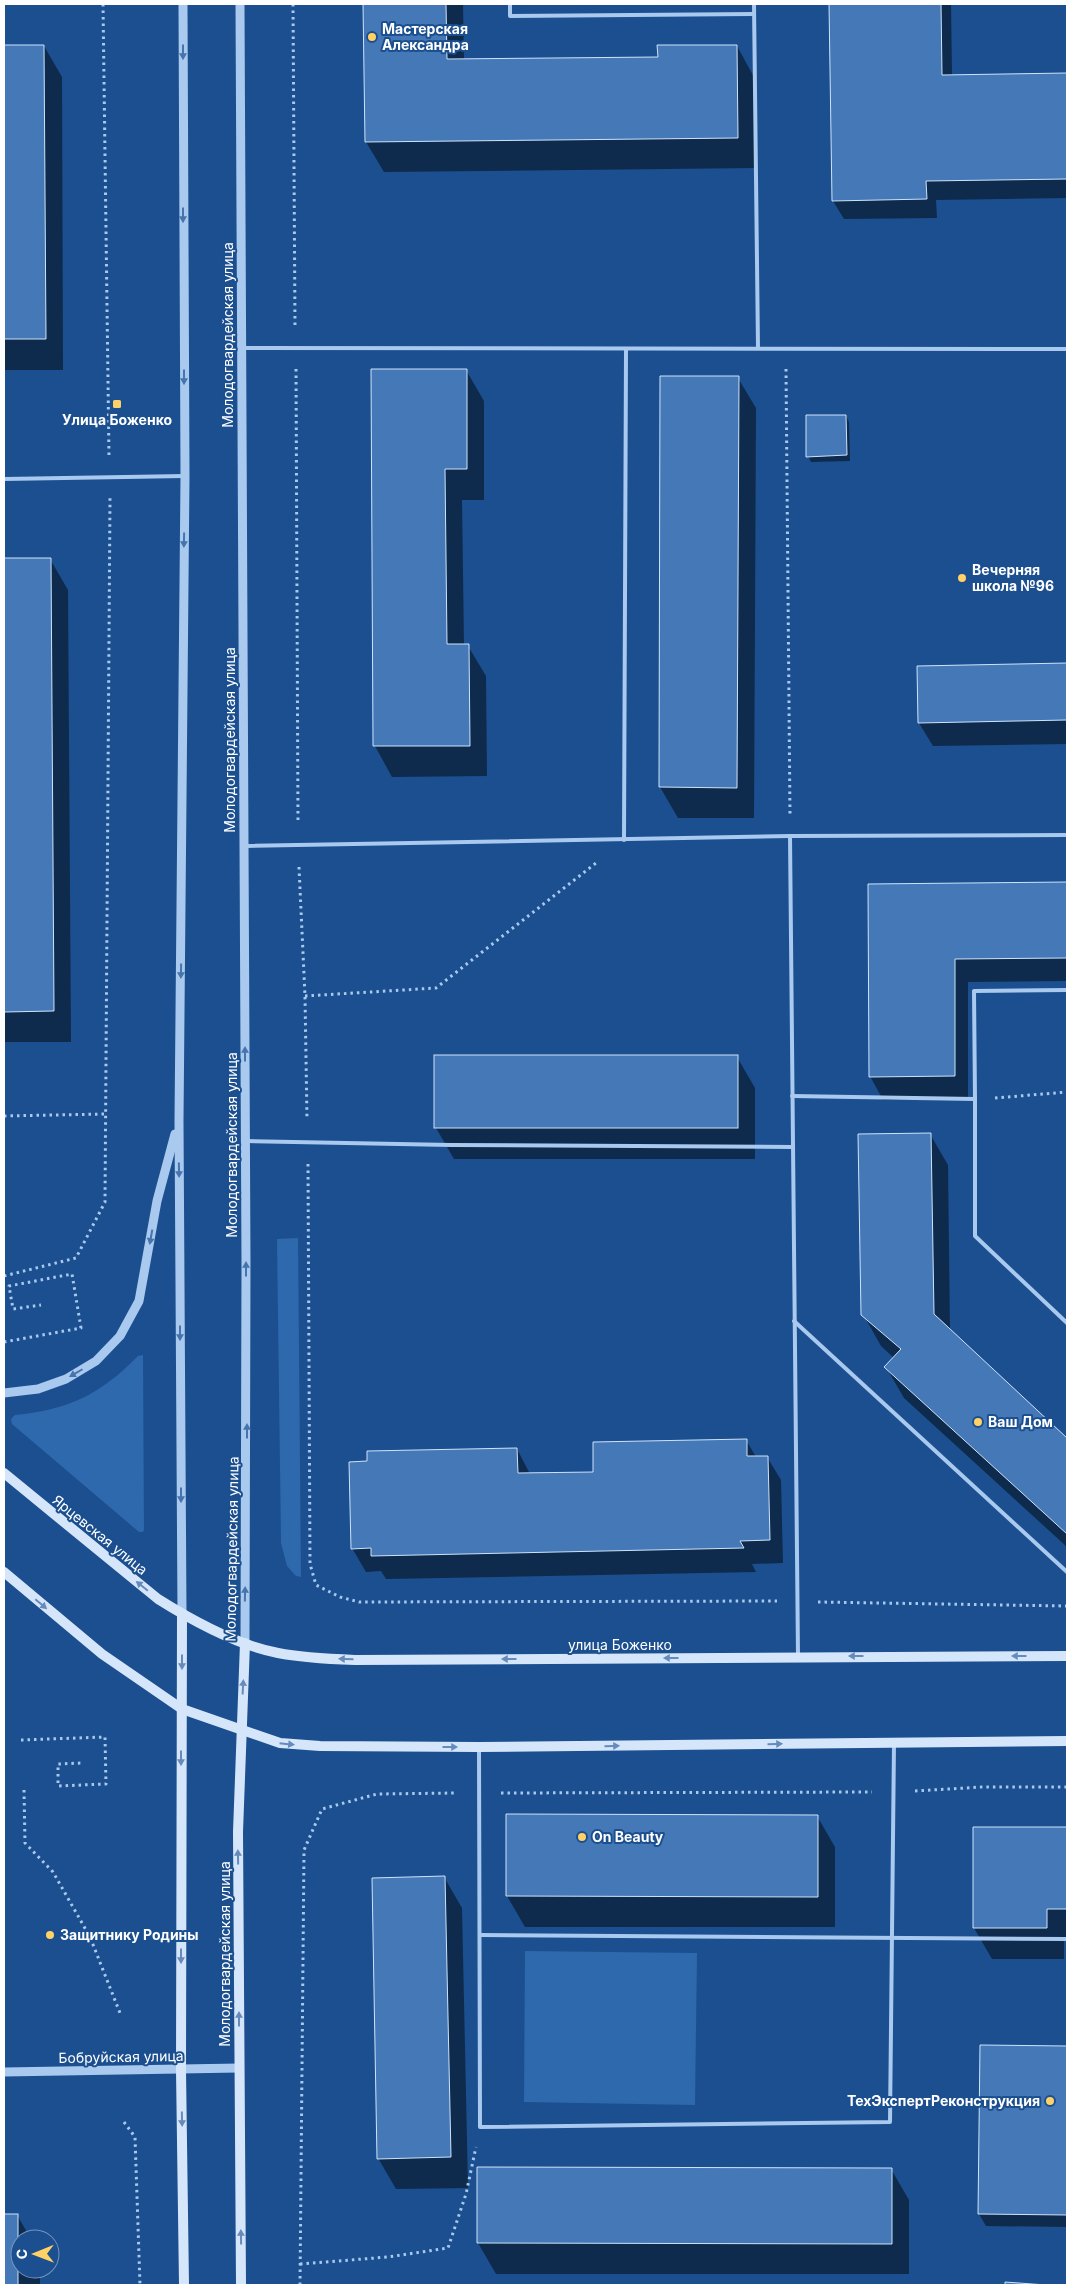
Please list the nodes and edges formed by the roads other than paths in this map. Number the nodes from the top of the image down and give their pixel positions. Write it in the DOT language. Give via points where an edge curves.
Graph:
graph roads {
  1 [pos="183,4"];
  2 [pos="240,4"];
  3 [pos="510,4"];
  4 [pos="754,4"];
  5 [pos="754,14"];
  6 [pos="242,348"];
  7 [pos="758,348"];
  8 [pos="1067,349"];
  9 [pos="626,350"];
  10 [pos="185,476"];
  11 [pos="4,479"];
  12 [pos="1067,835"];
  13 [pos="790,836"];
  14 [pos="624,840"];
  15 [pos="245,846"];
  16 [pos="1067,990"];
  17 [pos="792,1096"];
  18 [pos="975,1099"];
  19 [pos="178,1121"];
  20 [pos="245,1141"];
  21 [pos="792,1147"];
  22 [pos="794,1321"];
  23 [pos="1067,1323"];
  24 [pos="4,1392"];
  25 [pos="4,1473"];
  26 [pos="4,1572"];
  27 [pos="1067,1572"];
  28 [pos="182,1614"];
  29 [pos="245,1643"];
  30 [pos="798,1656"];
  31 [pos="1067,1656"];
  32 [pos="182,1709"];
  33 [pos="240,1731"];
  34 [pos="1067,1741"];
  35 [pos="894,1743"];
  36 [pos="479,1747"];
  37 [pos="480,1935"];
  38 [pos="892,1936"];
  39 [pos="1067,1939"];
  40 [pos="239,2068"];
  41 [pos="181,2070"];
  42 [pos="4,2072"];
  43 [pos="184,2285"];
  44 [pos="241,2285"];
  1 -- 10 [label="street, one-way"];
  2 -- 6 [label="street, Молодогвардейская улица"];
  3 -- 5 [label="lane" via="510,16"];
  4 -- 5 [label="lane"];
  5 -- 7 [label="lane"];
  6 -- 9 [label="lane"];
  6 -- 15 [label="street, Молодогвардейская улица"];
  7 -- 8 [label="lane"];
  7 -- 9 [label="lane"];
  9 -- 14 [label="lane"];
  10 -- 11 [label="lane"];
  10 -- 19 [label="street, one-way"];
  12 -- 13 [label="lane"];
  13 -- 14 [label="lane"];
  13 -- 17 [label="lane"];
  14 -- 15 [label="lane"];
  20 -- 15 [label="street, Молодогвардейская улица, one-way"];
  16 -- 18 [label="lane" via="974,991"];
  17 -- 18 [label="lane"];
  17 -- 21 [label="lane"];
  18 -- 23 [label="lane" via="975,1236"];
  19 -- 24 [label="street, one-way" via="157,1201 139,1301 120,1336 96,1361 66,1379 38,1389"];
  19 -- 28 [label="street, one-way"];
  20 -- 21 [label="lane"];
  29 -- 20 [label="street, Молодогвардейская улица, one-way"];
  21 -- 22 [label="lane"];
  22 -- 27 [label="lane"];
  22 -- 30 [label="lane"];
  28 -- 25 [label="main road, Ярцевская улица, one-way" via="151,1594"];
  26 -- 32 [label="main road, one-way" via="102,1654"];
  28 -- 29 [label="main road, улица Боженко"];
  28 -- 32 [label="main road, one-way"];
  30 -- 29 [label="main road, улица Боженко, one-way" via="337,1659 276,1653"];
  33 -- 29 [label="main road, Молодогвардейская улица, one-way"];
  31 -- 30 [label="main road, улица Боженко, one-way"];
  32 -- 33 [label="main road"];
  32 -- 41 [label="main road, one-way"];
  33 -- 36 [label="main road, one-way" via="280,1743 320,1746"];
  40 -- 33 [label="main road, Молодогвардейская улица, one-way"];
  34 -- 35 [label="main road"];
  36 -- 35 [label="main road, one-way"];
  35 -- 38 [label="lane"];
  36 -- 37 [label="lane"];
  37 -- 38 [label="lane"];
  37 -- 38 [label="lane" via="480,2126 890,2122"];
  38 -- 39 [label="lane"];
  40 -- 41 [label="street, Бобруйская улица"];
  44 -- 40 [label="main road, Молодогвардейская улица, one-way"];
  41 -- 42 [label="street, Бобруйская улица"];
  41 -- 43 [label="main road, one-way"];
}
